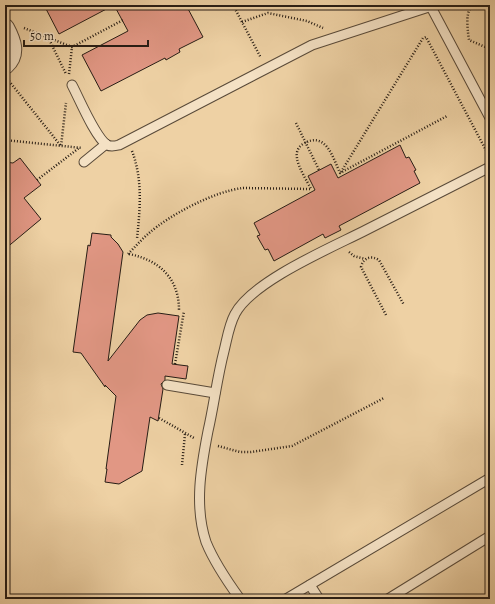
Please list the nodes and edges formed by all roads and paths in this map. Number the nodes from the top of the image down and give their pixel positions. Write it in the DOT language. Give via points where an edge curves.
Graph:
graph roads {
  1 [pos="233,5"];
  2 [pos="482,5"];
  3 [pos="433,6"];
  4 [pos="490,14"];
  5 [pos="123,20"];
  6 [pos="242,22"];
  7 [pos="12,27"];
  8 [pos="323,28"];
  9 [pos="48,37"];
  10 [pos="72,47"];
  11 [pos="490,49"];
  12 [pos="266,68"];
  13 [pos="7,73"];
  14 [pos="72,85"];
  15 [pos="66,101"];
  16 [pos="447,116"];
  17 [pos="490,118"];
  18 [pos="296,123"];
  19 [pos="5,140"];
  20 [pos="128,141"];
  21 [pos="306,142"];
  22 [pos="106,144"];
  23 [pos="62,146"];
  24 [pos="79,148"];
  25 [pos="98,150"];
  26 [pos="126,152"];
  27 [pos="133,153"];
  28 [pos="490,158"];
  29 [pos="84,162"];
  30 [pos="490,167"];
  31 [pos="319,170"];
  32 [pos="340,173"];
  33 [pos="38,180"];
  34 [pos="136,239"];
  35 [pos="343,242"];
  36 [pos="365,259"];
  37 [pos="404,306"];
  38 [pos="179,310"];
  39 [pos="184,311"];
  40 [pos="386,315"];
  41 [pos="175,364"];
  42 [pos="167,385"];
  43 [pos="215,393"];
  44 [pos="384,398"];
  45 [pos="159,418"];
  46 [pos="185,434"];
  47 [pos="206,443"];
  48 [pos="182,465"];
  49 [pos="490,478"];
  50 [pos="490,536"];
  51 [pos="310,585"];
  52 [pos="240,599"];
  53 [pos="286,599"];
  54 [pos="319,599"];
  55 [pos="388,599"];
  1 -- 6 [label="path"];
  2 -- 4 [label="path"];
  2 -- 11 [label="path" via="471,8 467,16 469,40"];
  3 -- 12 [label="lane" via="312,45"];
  3 -- 17 [label="lane"];
  5 -- 10 [label="path"];
  6 -- 8 [label="path" via="268,13 307,21"];
  6 -- 12 [label="path"];
  7 -- 9 [label="path"];
  7 -- 13 [label="street" via="13,49"];
  9 -- 10 [label="path"];
  9 -- 10 [label="path" via="69,79"];
  12 -- 20 [label="lane"];
  13 -- 23 [label="path"];
  14 -- 22 [label="lane" via="98,136"];
  15 -- 23 [label="path"];
  16 -- 32 [label="path"];
  18 -- 21 [label="path"];
  19 -- 23 [label="path"];
  20 -- 22 [label="lane" via="112,146"];
  20 -- 27 [label="path"];
  21 -- 31 [label="path"];
  21 -- 32 [label="path" via="323,142"];
  21 -- 38 [label="path" via="298,149 297,158 311,189 243,188 205,199 149,233 128,254 147,259 164,270 173,284"];
  22 -- 25 [label="lane"];
  23 -- 24 [label="path"];
  24 -- 25 [label="path"];
  24 -- 33 [label="path"];
  25 -- 29 [label="lane"];
  26 -- 27 [label="path"];
  27 -- 34 [label="path" via="140,196"];
  28 -- 32 [label="path" via="426,36"];
  30 -- 35 [label="lane"];
  35 -- 36 [label="path" via="351,254"];
  35 -- 43 [label="lane" via="262,286 243,302 228,334"];
  36 -- 37 [label="path" via="370,257 379,260"];
  36 -- 40 [label="path" via="361,267"];
  39 -- 41 [label="path"];
  42 -- 43 [label="lane"];
  43 -- 47 [label="lane"];
  44 -- 47 [label="path" via="292,446 251,452 225,449"];
  45 -- 46 [label="path"];
  46 -- 47 [label="path"];
  46 -- 48 [label="path"];
  47 -- 52 [label="lane" via="200,480 203,529 214,559"];
  49 -- 51 [label="lane"];
  50 -- 55 [label="lane"];
  51 -- 53 [label="lane"];
  51 -- 54 [label="lane"];
}
